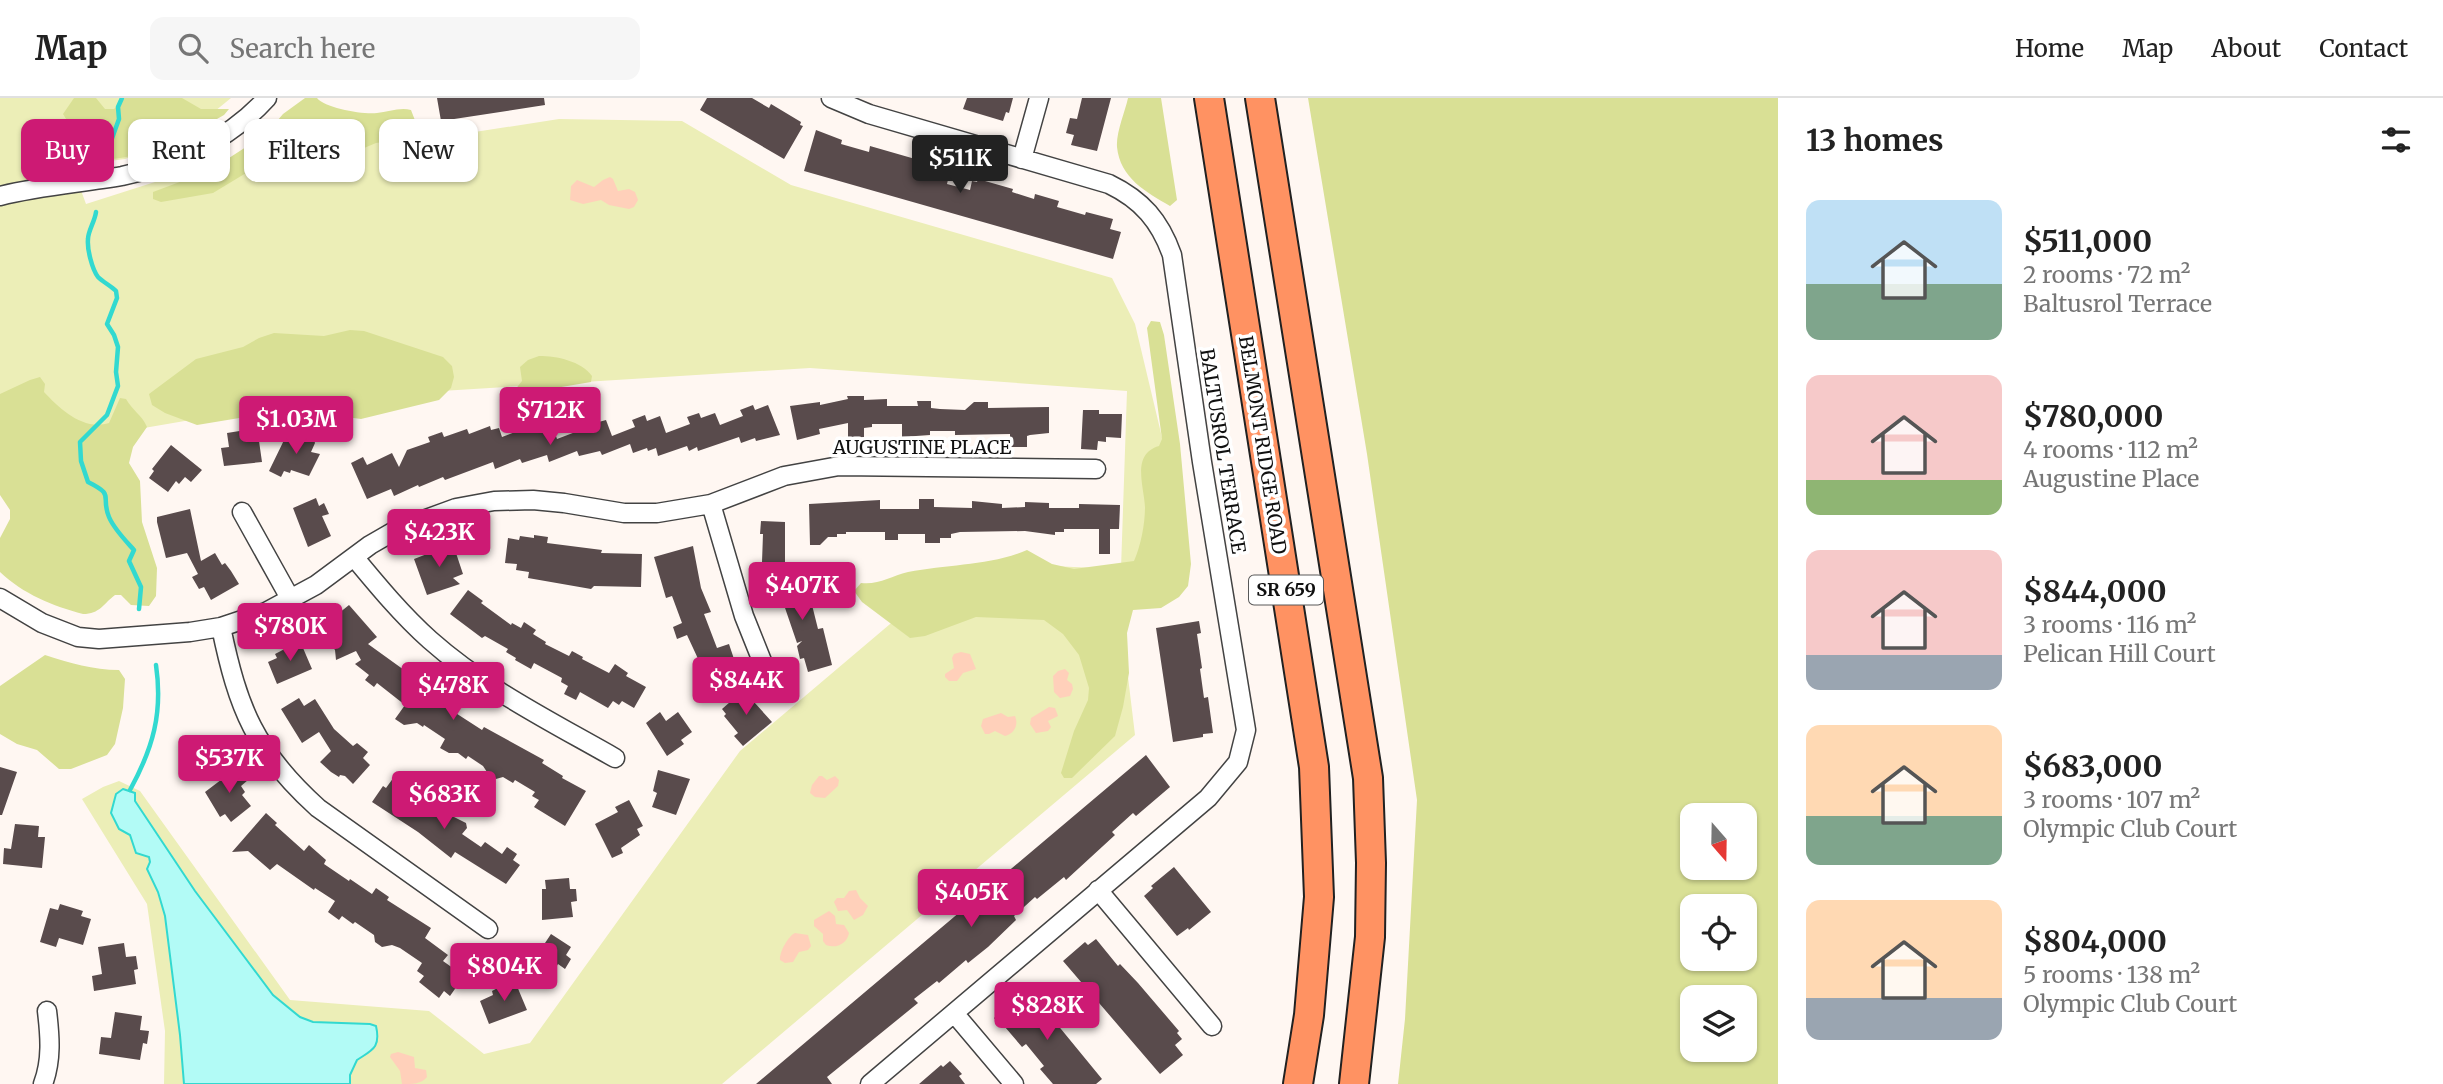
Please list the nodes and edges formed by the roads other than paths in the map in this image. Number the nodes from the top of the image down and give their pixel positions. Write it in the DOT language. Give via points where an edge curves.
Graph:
graph roads {
  1 [pos="267,98"];
  2 [pos="831,98"];
  3 [pos="1039,98"];
  4 [pos="1209,98"];
  5 [pos="1260,98"];
  6 [pos="1022,159"];
  7 [pos="0,196"];
  8 [pos="1096,469"];
  9 [pos="711,504"];
  10 [pos="242,512"];
  11 [pos="355,557"];
  12 [pos="0,598"];
  13 [pos="291,600"];
  14 [pos="221,627"];
  15 [pos="766,671"];
  16 [pos="615,758"];
  17 [pos="1098,890"];
  18 [pos="488,929"];
  19 [pos="47,1011"];
  20 [pos="954,1013"];
  21 [pos="1212,1026"];
  22 [pos="43,1084"];
  23 [pos="870,1084"];
  24 [pos="1014,1084"];
  25 [pos="1298,1084"];
  26 [pos="1354,1084"];
  1 -- 7 [label="street" via="214,141 171,161 123,175"];
  2 -- 6 [label="street, BALTUSROL TERRACE" via="869,114"];
  3 -- 6 [label="street"];
  4 -- 25 [label="main road, BELMONT RIDGE ROAD / SR 659" via="1314,768 1319,897"];
  5 -- 26 [label="main road, SR 659" via="1368,778 1370,937"];
  6 -- 17 [label="street, BALTUSROL TERRACE" via="1125,192 1141,203 1165,235 1172,255 1246,730 1238,762 1208,798"];
  8 -- 9 [label="street, AUGUSTINE PLACE" via="839,466 784,475"];
  9 -- 11 [label="street, AUGUSTINE PLACE" via="624,513 533,500 494,501 428,517 396,530"];
  9 -- 15 [label="street" via="744,617"];
  10 -- 13 [label="street"];
  11 -- 13 [label="street, AUGUSTINE PLACE"];
  11 -- 16 [label="street" via="402,613 460,665"];
  12 -- 14 [label="street, AUGUSTINE PLACE" via="42,623 78,637"];
  13 -- 14 [label="street, AUGUSTINE PLACE"];
  14 -- 18 [label="street" via="232,680 245,713 259,741 296,788"];
  17 -- 20 [label="street, BALTUSROL TERRACE"];
  17 -- 21 [label="street"];
  19 -- 22 [label="street" via="49,1055"];
  20 -- 23 [label="street, BALTUSROL TERRACE"];
  20 -- 24 [label="street"];
}
